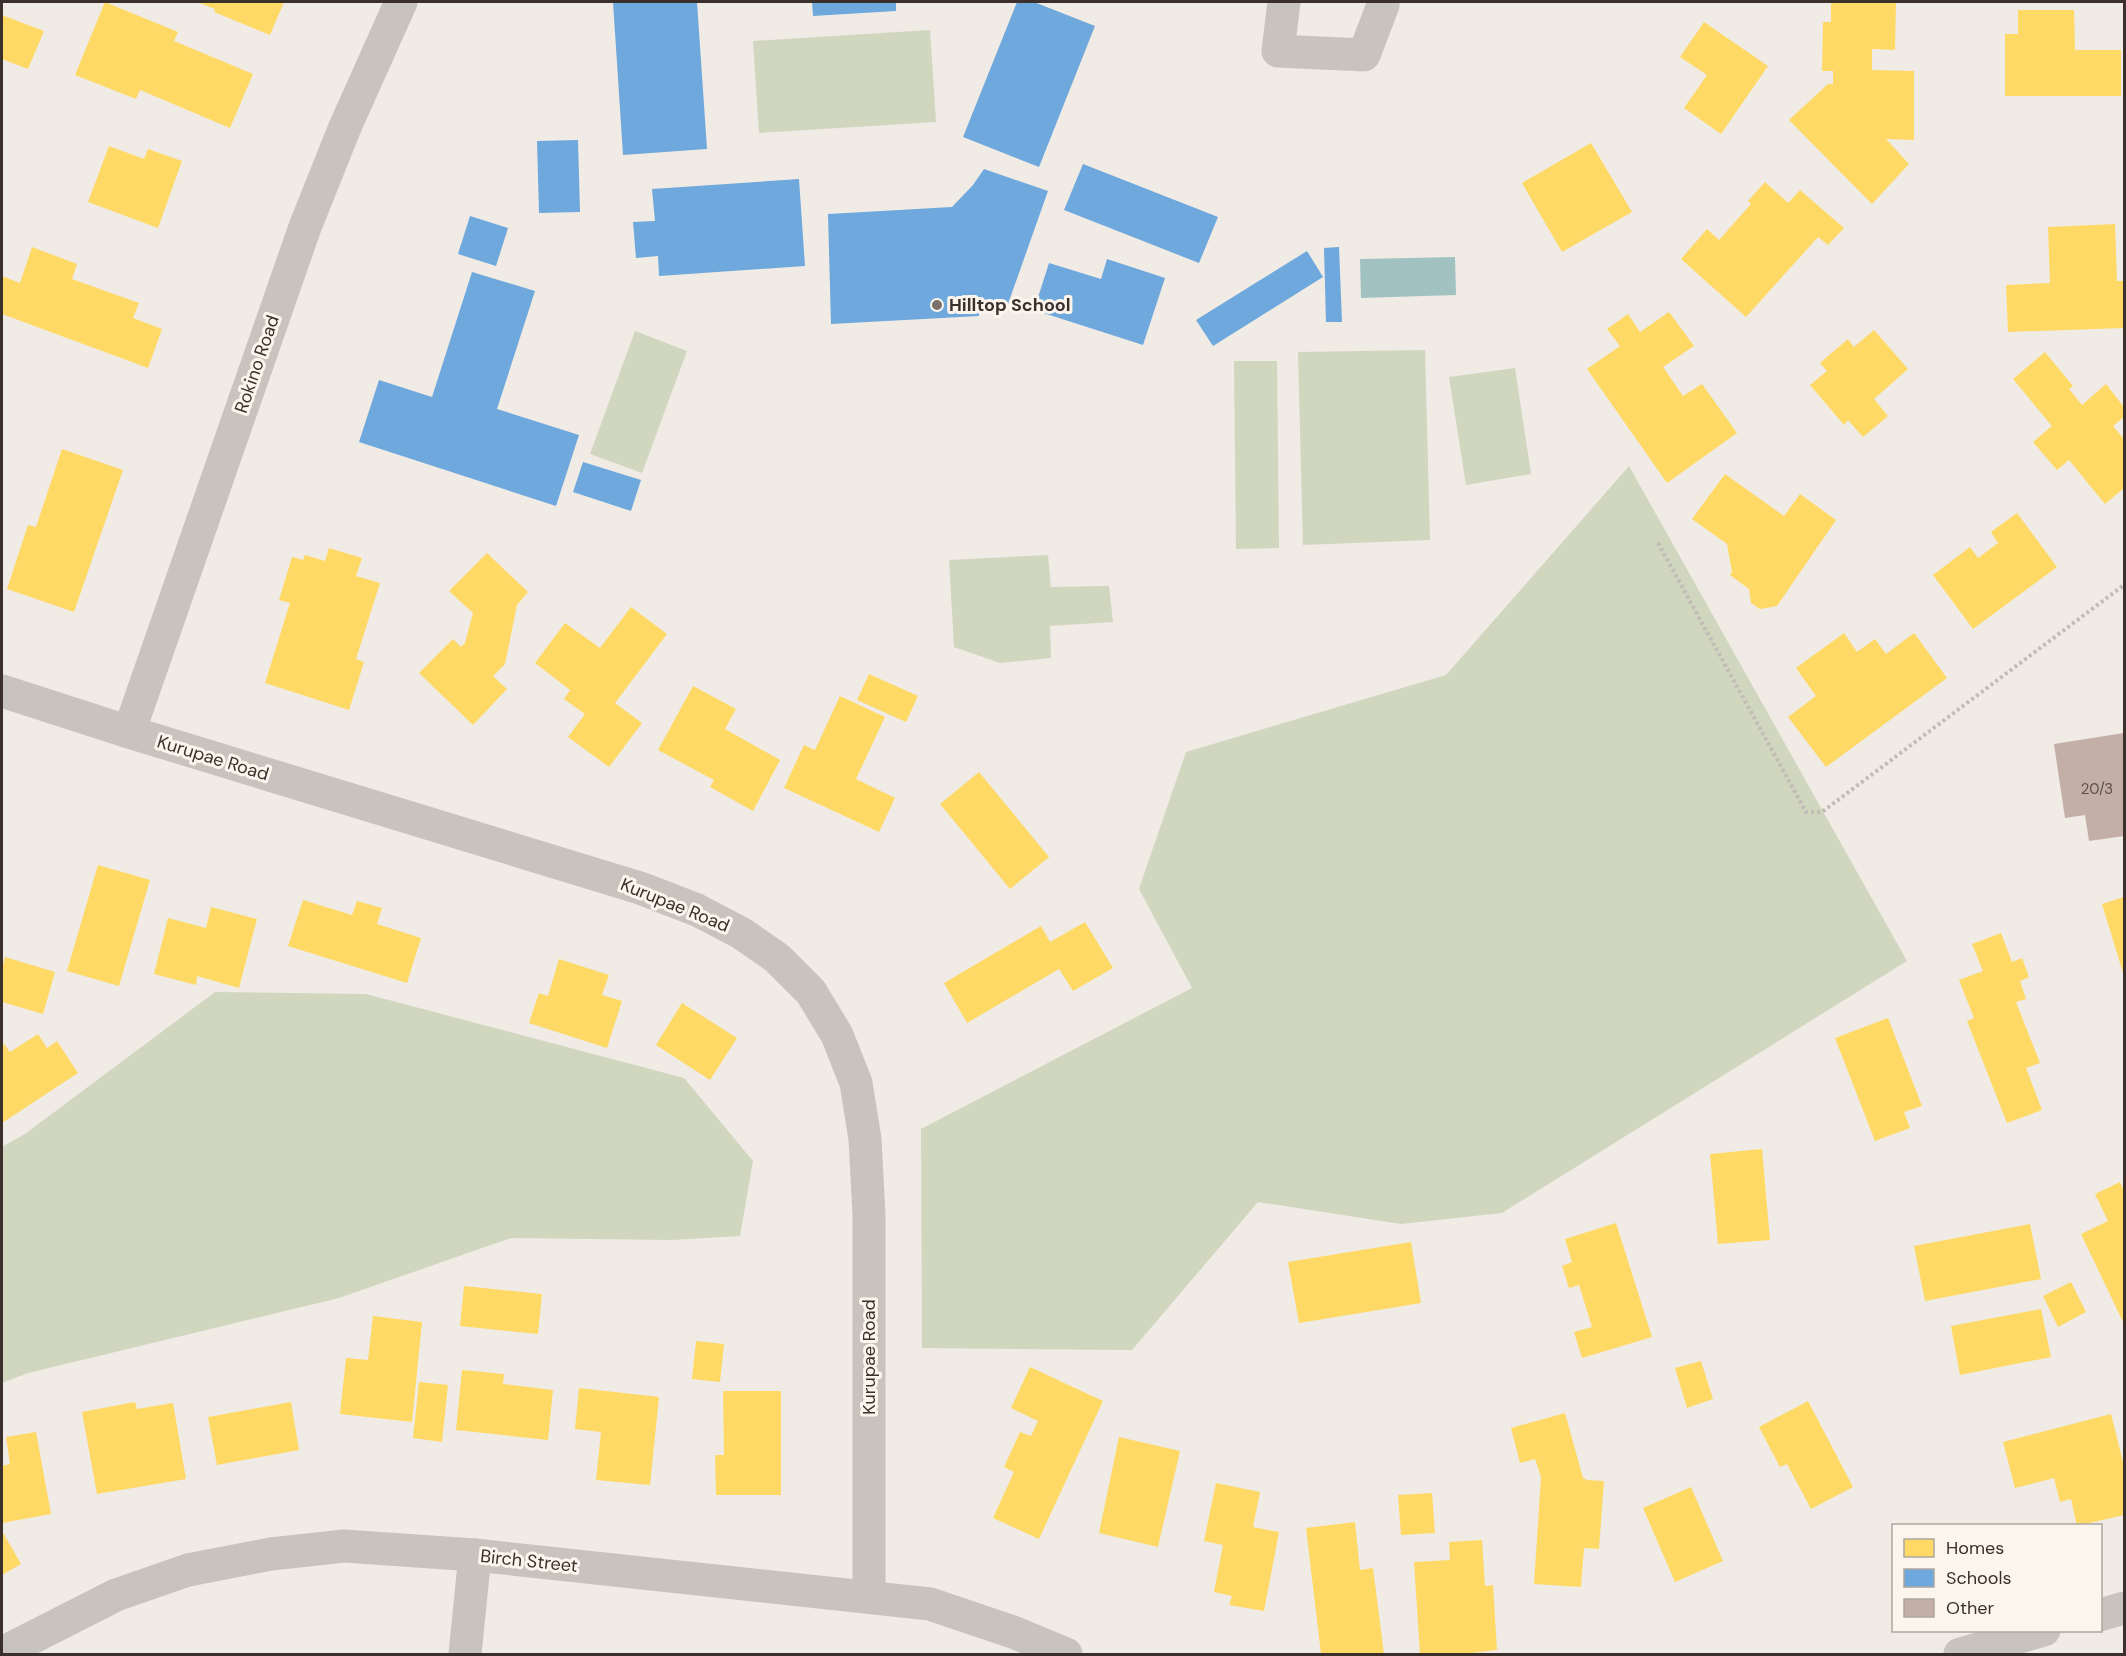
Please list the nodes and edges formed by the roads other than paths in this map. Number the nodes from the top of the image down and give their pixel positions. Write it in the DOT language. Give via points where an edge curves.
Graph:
graph roads {
  1 [pos="401,2"];
  2 [pos="1284,2"];
  3 [pos="1382,2"];
  4 [pos="2,691"];
  5 [pos="129,732"];
  6 [pos="475,1555"];
  7 [pos="869,1596"];
  8 [pos="2124,1608"];
  9 [pos="2102,1614"];
  10 [pos="2037,1632"];
  11 [pos="2,1653"];
  12 [pos="465,1654"];
  13 [pos="1066,1654"];
  14 [pos="1960,1654"];
  1 -- 5 [label="street, Rokino Road" via="305,227"];
  2 -- 3 [label="street" via="1278,51 1364,55"];
  4 -- 5 [label="street, Kurupae Road"];
  5 -- 7 [label="street, Kurupae Road" via="650,892 741,933 777,958 811,992 837,1035 856,1083 866,1138"];
  6 -- 7 [label="street, Birch Street"];
  6 -- 11 [label="street, Birch Street" via="344,1546 271,1554 188,1570 116,1595"];
  6 -- 12 [label="street"];
  7 -- 13 [label="street, Birch Street" via="930,1604"];
  8 -- 9 [label="street"];
  10 -- 14 [label="street"];
}
